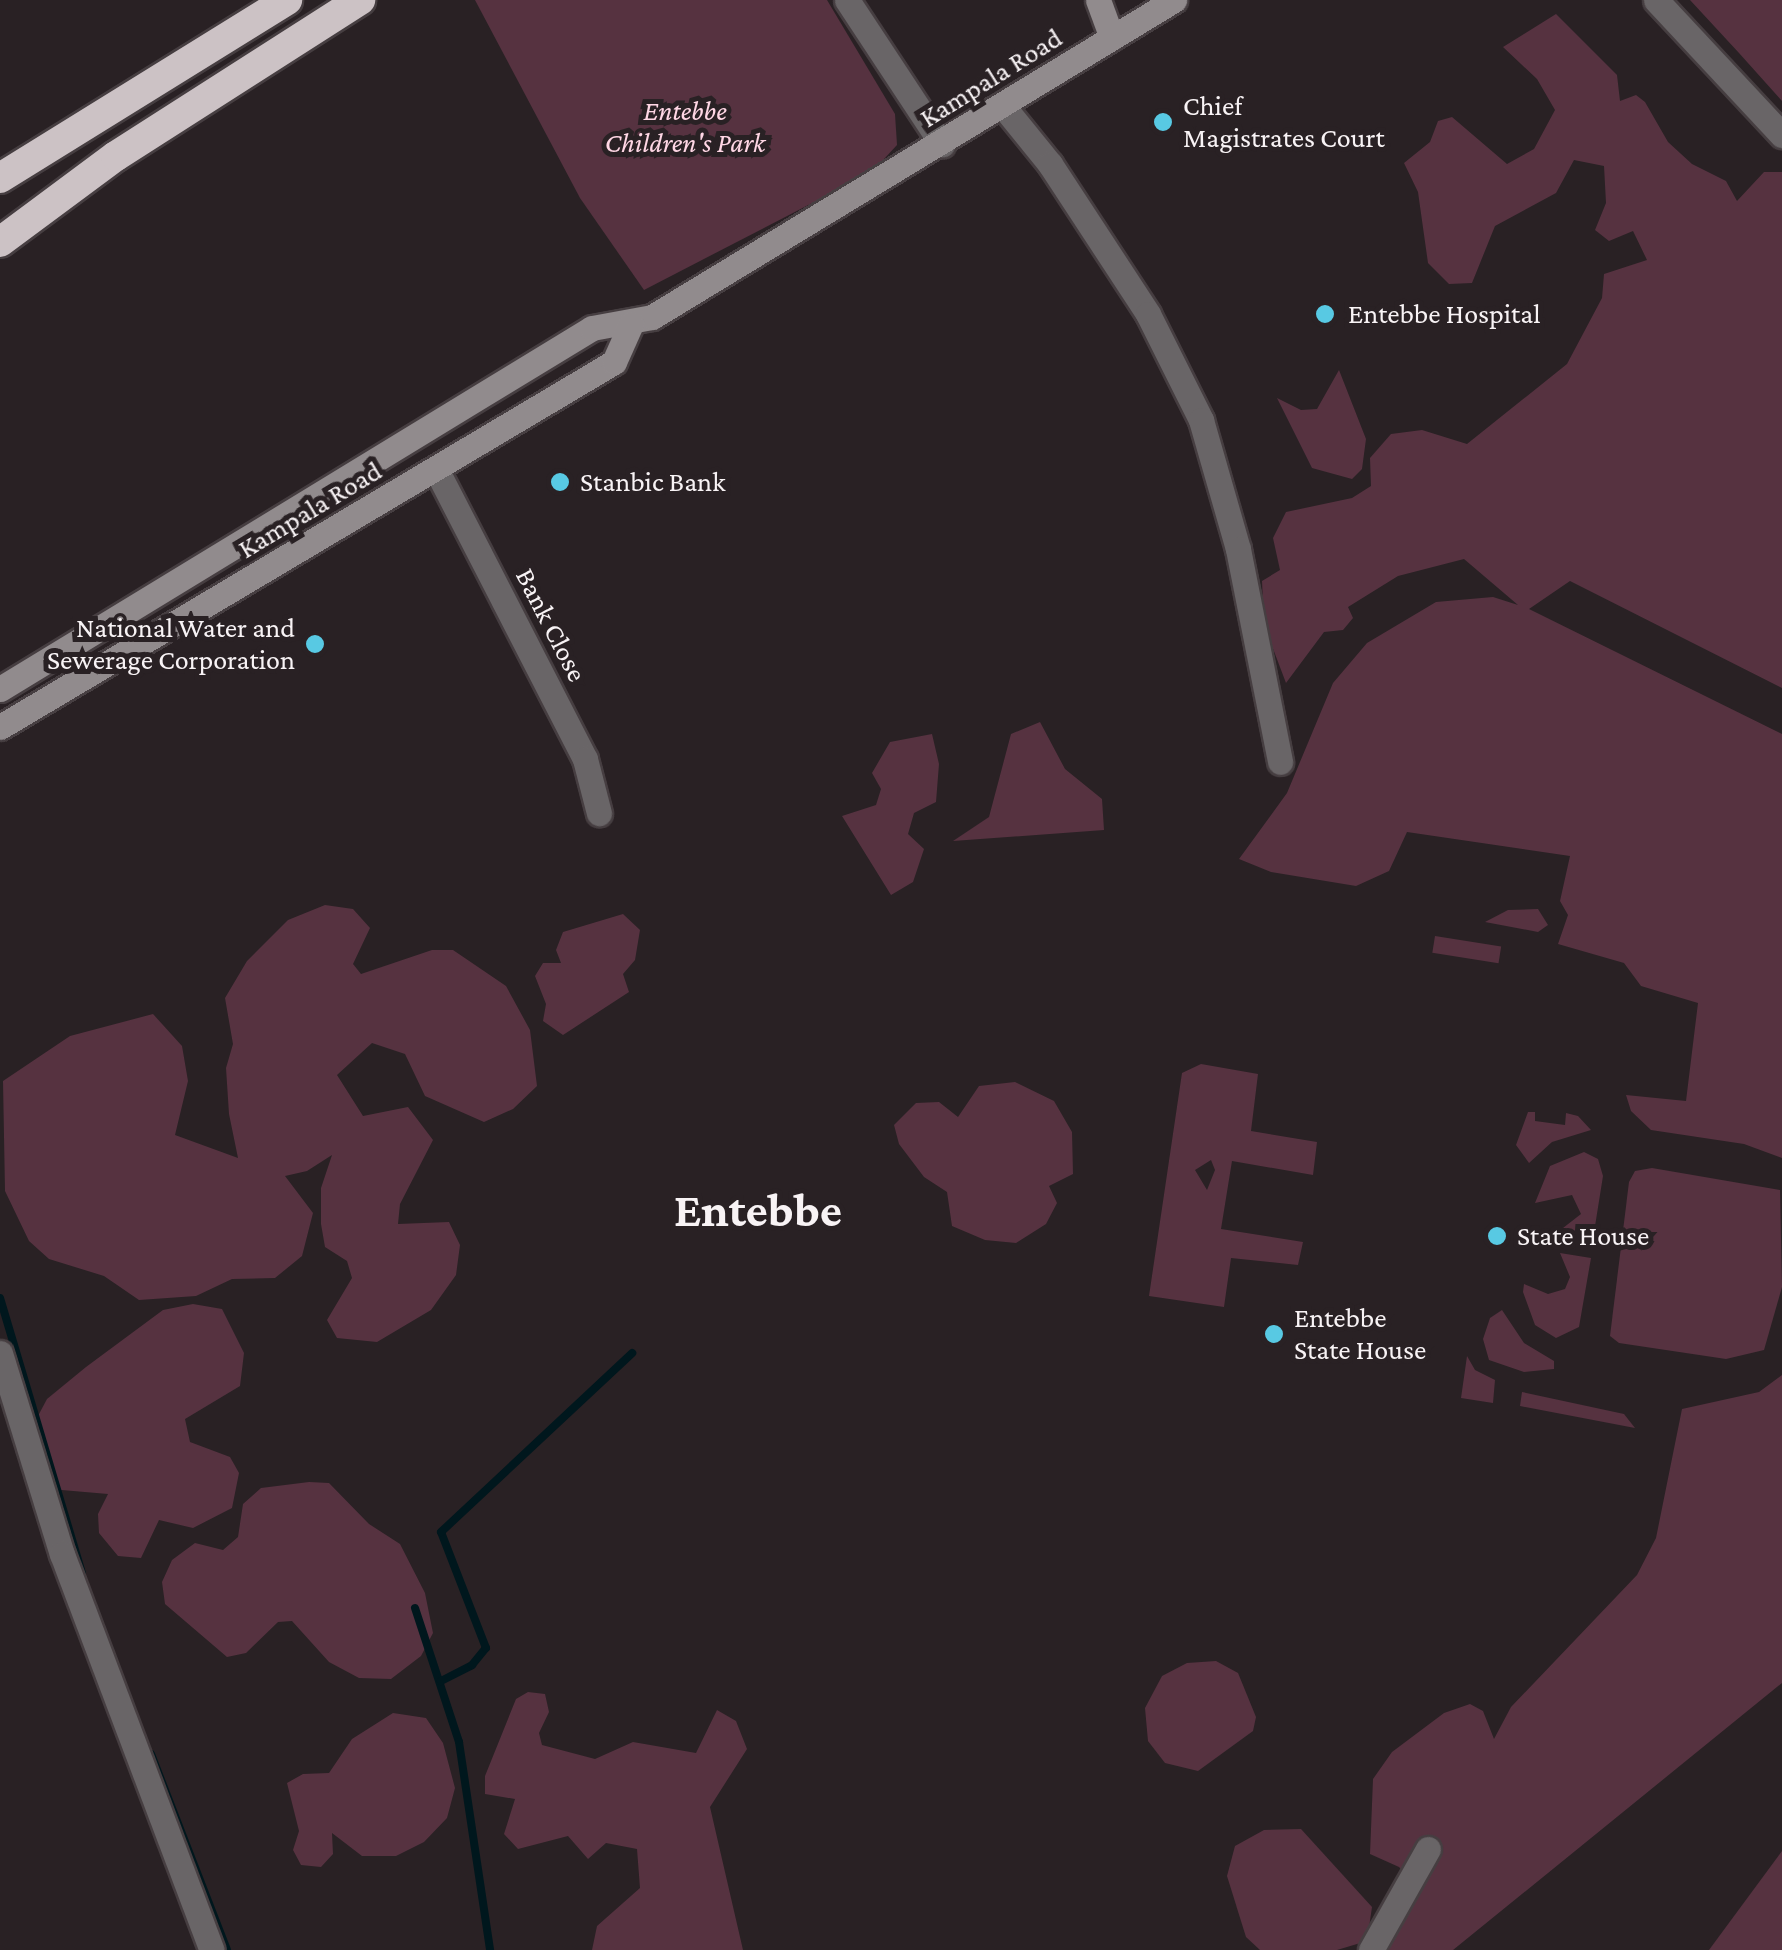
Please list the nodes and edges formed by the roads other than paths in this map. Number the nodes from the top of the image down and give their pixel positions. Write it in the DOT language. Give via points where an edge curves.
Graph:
graph roads {
  1 [pos="287,0"];
  2 [pos="360,0"];
  3 [pos="847,0"];
  4 [pos="1098,0"];
  5 [pos="1174,0"];
  6 [pos="1656,0"];
  7 [pos="1112,38"];
  8 [pos="1003,106"];
  9 [pos="1782,135"];
  10 [pos="942,144"];
  11 [pos="0,178"];
  12 [pos="0,242"];
  13 [pos="631,324"];
  14 [pos="436,469"];
  15 [pos="0,689"];
  16 [pos="0,727"];
  17 [pos="1280,762"];
  18 [pos="599,814"];
  19 [pos="0,1353"];
  20 [pos="1428,1849"];
  21 [pos="212,1950"];
  22 [pos="1371,1950"];
  1 -- 11 [label="highway"];
  2 -- 12 [label="highway" via="116,156"];
  3 -- 10 [label="street"];
  4 -- 7 [label="main road"];
  5 -- 7 [label="main road, Kampala Road"];
  6 -- 9 [label="street"];
  7 -- 8 [label="main road, Kampala Road"];
  8 -- 10 [label="main road, Kampala Road"];
  8 -- 17 [label="street" via="1141,303 1201,420 1238,549"];
  10 -- 13 [label="main road, Kampala Road"];
  13 -- 14 [label="main road, Kampala Road" via="614,362"];
  13 -- 15 [label="main road, Kampala Road" via="592,328"];
  14 -- 16 [label="main road, Kampala Road"];
  14 -- 18 [label="street, Bank Close" via="585,759"];
  19 -- 21 [label="street" via="62,1554"];
  20 -- 22 [label="street"];
}
